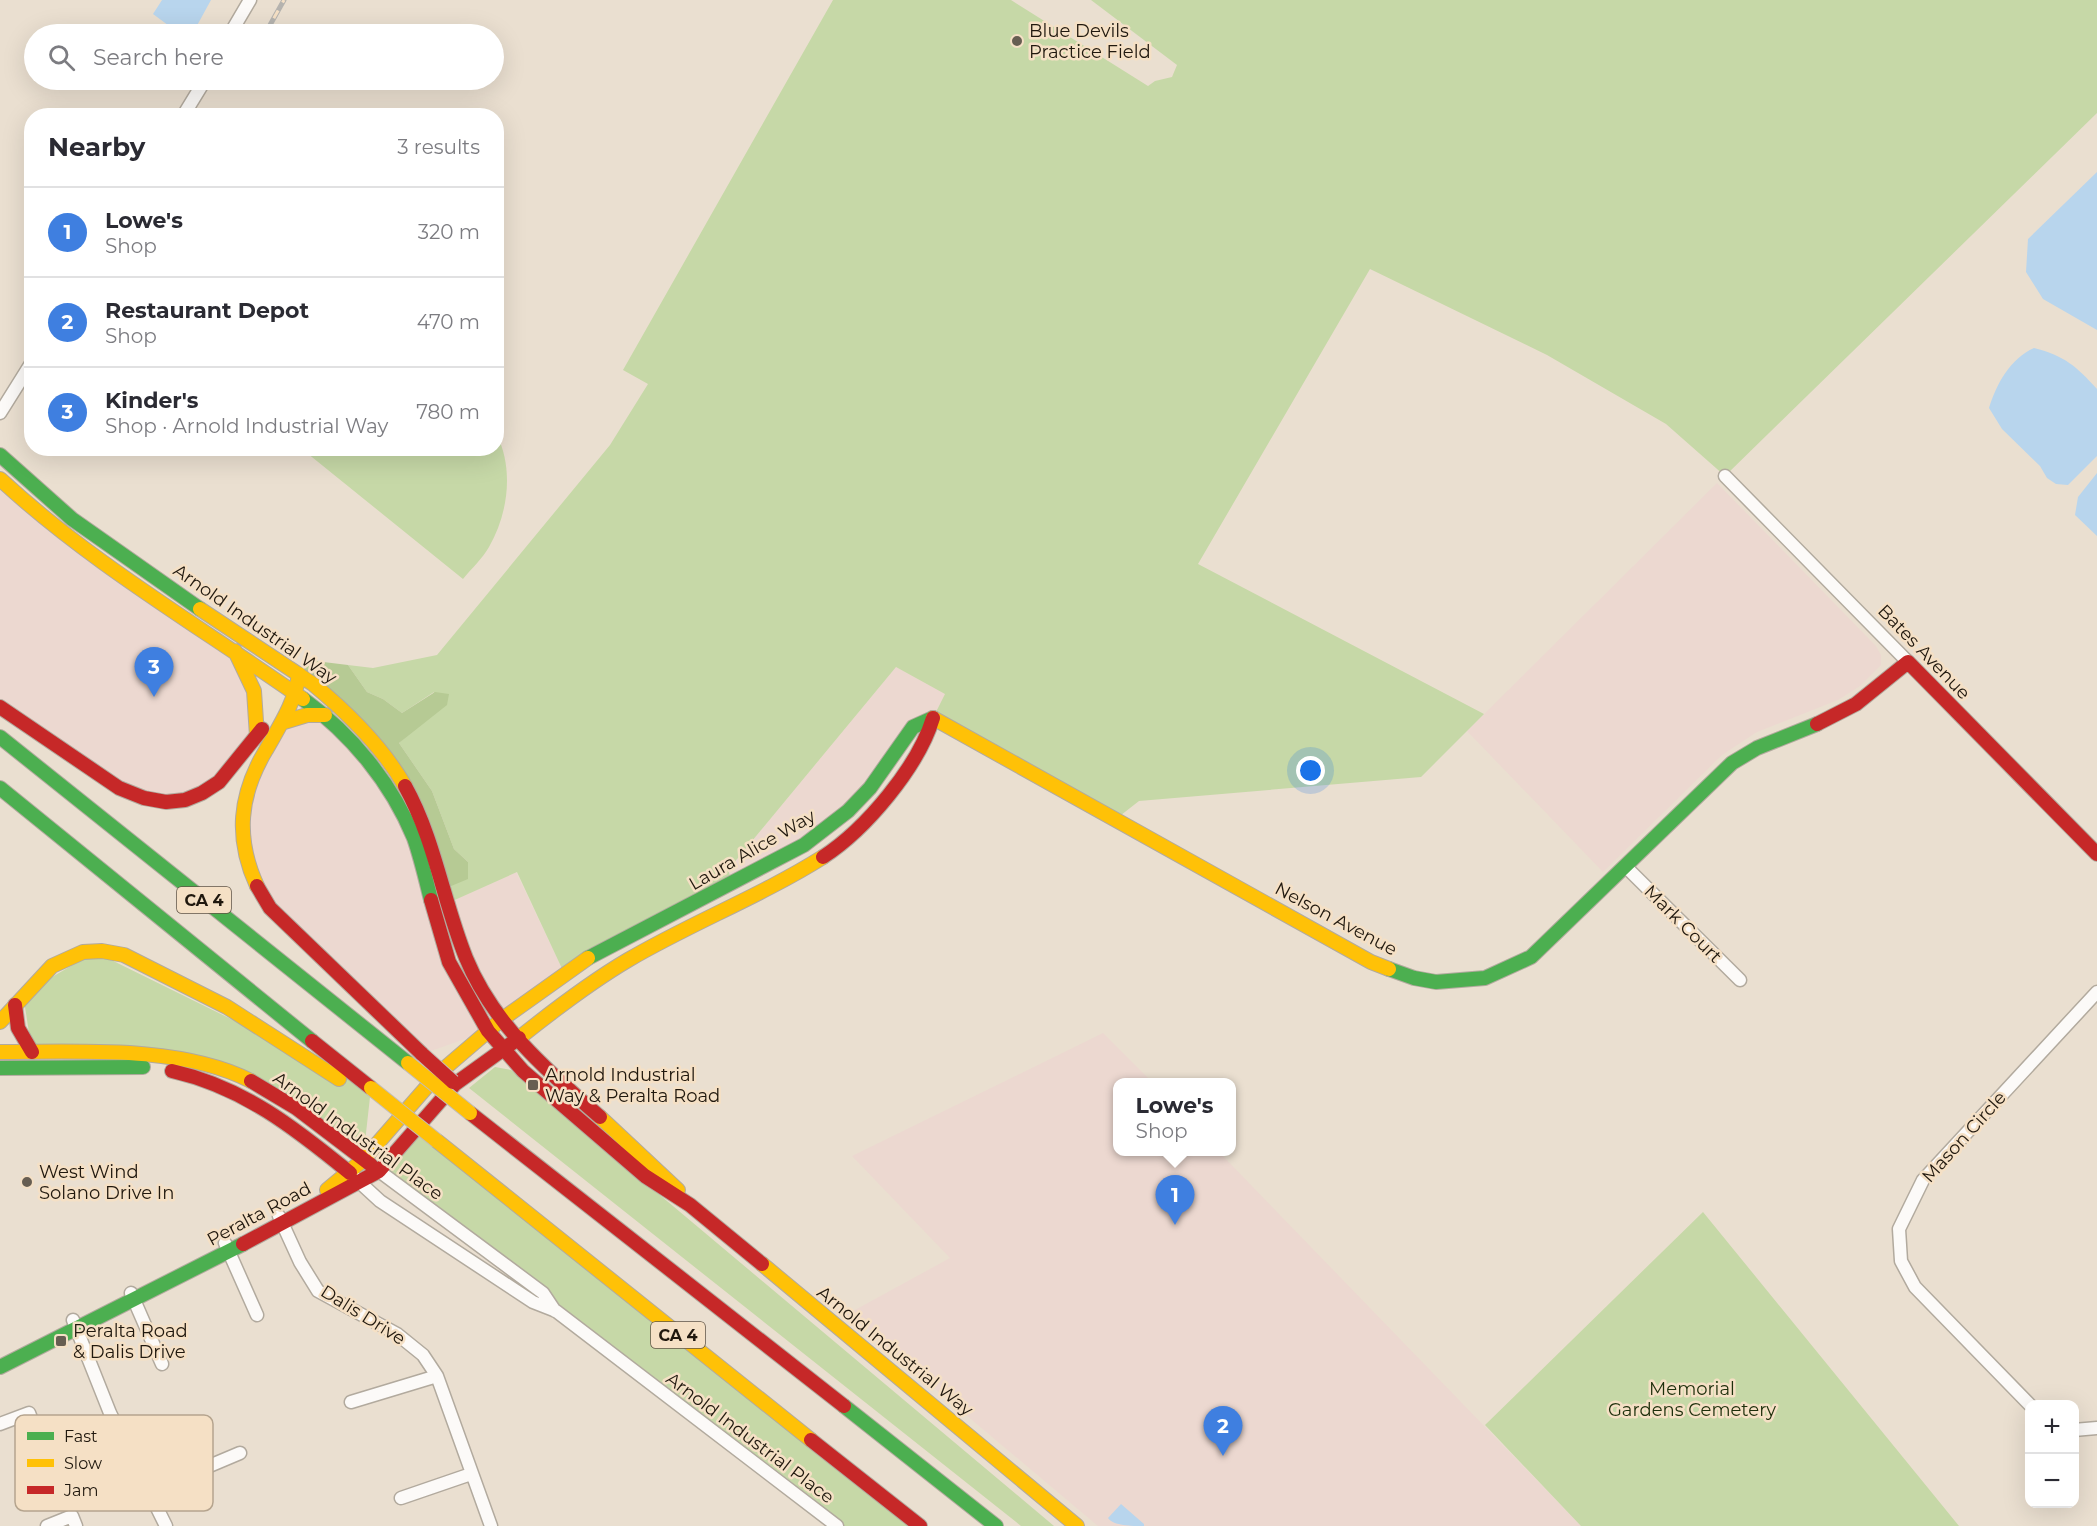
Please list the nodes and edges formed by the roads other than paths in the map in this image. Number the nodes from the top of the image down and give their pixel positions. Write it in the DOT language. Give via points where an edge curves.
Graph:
graph roads {
  1 [pos="250,0"];
  2 [pos="236,24"];
  3 [pos="199,90"];
  4 [pos="188,108"];
  5 [pos="24,375"];
  6 [pos="0,413"];
  7 [pos="0,454"];
  8 [pos="1725,476"];
  9 [pos="0,479"];
  10 [pos="7,490"];
  11 [pos="235,651"];
  12 [pos="1908,662"];
  13 [pos="299,674"];
  14 [pos="293,692"];
  15 [pos="0,707"];
  16 [pos="326,715"];
  17 [pos="933,718"];
  18 [pos="284,722"];
  19 [pos="257,736"];
  20 [pos="0,737"];
  21 [pos="0,788"];
  22 [pos="2097,854"];
  23 [pos="1626,867"];
  24 [pos="1740,980"];
  25 [pos="2097,992"];
  26 [pos="15,1005"];
  27 [pos="501,1020"];
  28 [pos="0,1022"];
  29 [pos="488,1031"];
  30 [pos="517,1040"];
  31 [pos="503,1050"];
  32 [pos="0,1052"];
  33 [pos="32,1052"];
  34 [pos="0,1068"];
  35 [pos="366,1092"];
  36 [pos="474,1109"];
  37 [pos="363,1160"];
  38 [pos="379,1171"];
  39 [pos="354,1178"];
  40 [pos="690,1205"];
  41 [pos="281,1220"];
  42 [pos="227,1247"];
  43 [pos="132,1296"];
  44 [pos="556,1311"];
  45 [pos="257,1315"];
  46 [pos="75,1324"];
  47 [pos="0,1355"];
  48 [pos="162,1364"];
  49 [pos="0,1367"];
  50 [pos="437,1376"];
  51 [pos="2025,1400"];
  52 [pos="351,1402"];
  53 [pos="111,1415"];
  54 [pos="15,1418"];
  55 [pos="0,1424"];
  56 [pos="2097,1428"];
  57 [pos="2079,1430"];
  58 [pos="240,1453"];
  59 [pos="213,1464"];
  60 [pos="471,1474"];
  61 [pos="401,1498"];
  62 [pos="159,1511"];
  63 [pos="47,1526"];
  64 [pos="76,1526"];
  65 [pos="166,1526"];
  66 [pos="491,1526"];
  67 [pos="837,1526"];
  68 [pos="920,1526"];
  69 [pos="996,1526"];
  70 [pos="1077,1526"];
  1 -- 2 [label="street"];
  3 -- 4 [label="street"];
  5 -- 6 [label="street"];
  7 -- 13 [label="main road, Arnold Industrial Way" via="54,506"];
  8 -- 12 [label="street, Bates Avenue"];
  9 -- 10 [label="main road, Arnold Industrial Way"];
  10 -- 11 [label="main road, Arnold Industrial Way" via="111,570"];
  11 -- 14 [label="main road, Arnold Industrial Way"];
  11 -- 19 [label="main road" via="258,699"];
  12 -- 22 [label="main road, Bates Avenue"];
  12 -- 23 [label="main road, Nelson Avenue" via="1839,715 1751,749"];
  13 -- 14 [label="main road"];
  13 -- 27 [label="main road, Arnold Industrial Way" via="335,701 372,740 403,783 422,821 466,958"];
  14 -- 16 [label="main road, Arnold Industrial Way"];
  14 -- 18 [label="main road"];
  14 -- 19 [label="main road"];
  15 -- 19 [label="main road" via="119,788 160,804 193,799 217,785"];
  16 -- 18 [label="main road" via="307,715"];
  16 -- 29 [label="main road, Arnold Industrial Way" via="373,766 394,797 414,839 449,962"];
  17 -- 23 [label="main road, Nelson Avenue" via="1349,950 1414,978 1469,981 1510,968 1531,957"];
  17 -- 27 [label="main road, Laura Alice Way" via="913,727 848,812 804,845 588,958"];
  17 -- 30 [label="main road, Laura Alice Way" via="927,738 907,769 868,819 829,853 603,975"];
  18 -- 36 [label="main road, bridge" via="250,776 243,799 240,831 245,861 255,886 270,908 422,1053"];
  20 -- 36 [label="main road, CA 4, bridge" via="408,1063"];
  21 -- 35 [label="main road, CA 4"];
  23 -- 24 [label="street, Mark Court"];
  25 -- 51 [label="street, Mason Circle" via="1923,1180 1899,1229 1901,1261 1916,1287"];
  26 -- 28 [label="main road"];
  26 -- 33 [label="main road" via="18,1028"];
  26 -- 35 [label="main road" via="37,976 62,959 95,952 123,954 227,1007"];
  27 -- 29 [label="main road, Laura Alice Way"];
  27 -- 30 [label="main road, Arnold Industrial Way"];
  29 -- 31 [label="main road, Arnold Industrial Way"];
  29 -- 37 [label="main road, Peralta Road" via="438,1074"];
  30 -- 31 [label="main road, Laura Alice Way"];
  30 -- 40 [label="main road, Arnold Industrial Way" via="656,1165"];
  31 -- 38 [label="main road, Peralta Road" via="455,1084"];
  31 -- 40 [label="main road, Arnold Industrial Way" via="645,1176"];
  32 -- 33 [label="main road, Arnold Industrial Place"];
  33 -- 37 [label="main road, Arnold Industrial Place" via="165,1060 206,1066 245,1078 275,1094"];
  34 -- 39 [label="main road, Arnold Industrial Place" via="146,1067 183,1073 215,1083 274,1112"];
  35 -- 68 [label="main road, CA 4, bridge" via="434,1139"];
  36 -- 69 [label="main road, CA 4"];
  37 -- 38 [label="main road, Arnold Industrial Place"];
  37 -- 39 [label="main road, Peralta Road"];
  38 -- 39 [label="main road, Peralta Road"];
  38 -- 44 [label="street, Arnold Industrial Place" via="543,1293"];
  39 -- 41 [label="main road, Peralta Road"];
  39 -- 44 [label="street, Arnold Industrial Place" via="380,1201 533,1302"];
  40 -- 70 [label="main road, Arnold Industrial Way"];
  41 -- 42 [label="main road, Peralta Road"];
  41 -- 50 [label="street, Dalis Drive" via="318,1291 397,1334 423,1355"];
  42 -- 43 [label="main road, Peralta Road"];
  42 -- 45 [label="street"];
  43 -- 46 [label="main road, Peralta Road"];
  43 -- 48 [label="street"];
  44 -- 67 [label="street, Arnold Industrial Place"];
  46 -- 47 [label="main road, Peralta Road"];
  46 -- 49 [label="main road, Peralta Road"];
  46 -- 53 [label="street"];
  50 -- 52 [label="street"];
  50 -- 60 [label="street, Dalis Drive"];
  54 -- 55 [label="street"];
  56 -- 57 [label="street"];
  58 -- 59 [label="street"];
  60 -- 61 [label="street"];
  60 -- 66 [label="street, Dalis Drive"];
  62 -- 65 [label="street"];
  63 -- 64 [label="street" via="72,1516"];
}
